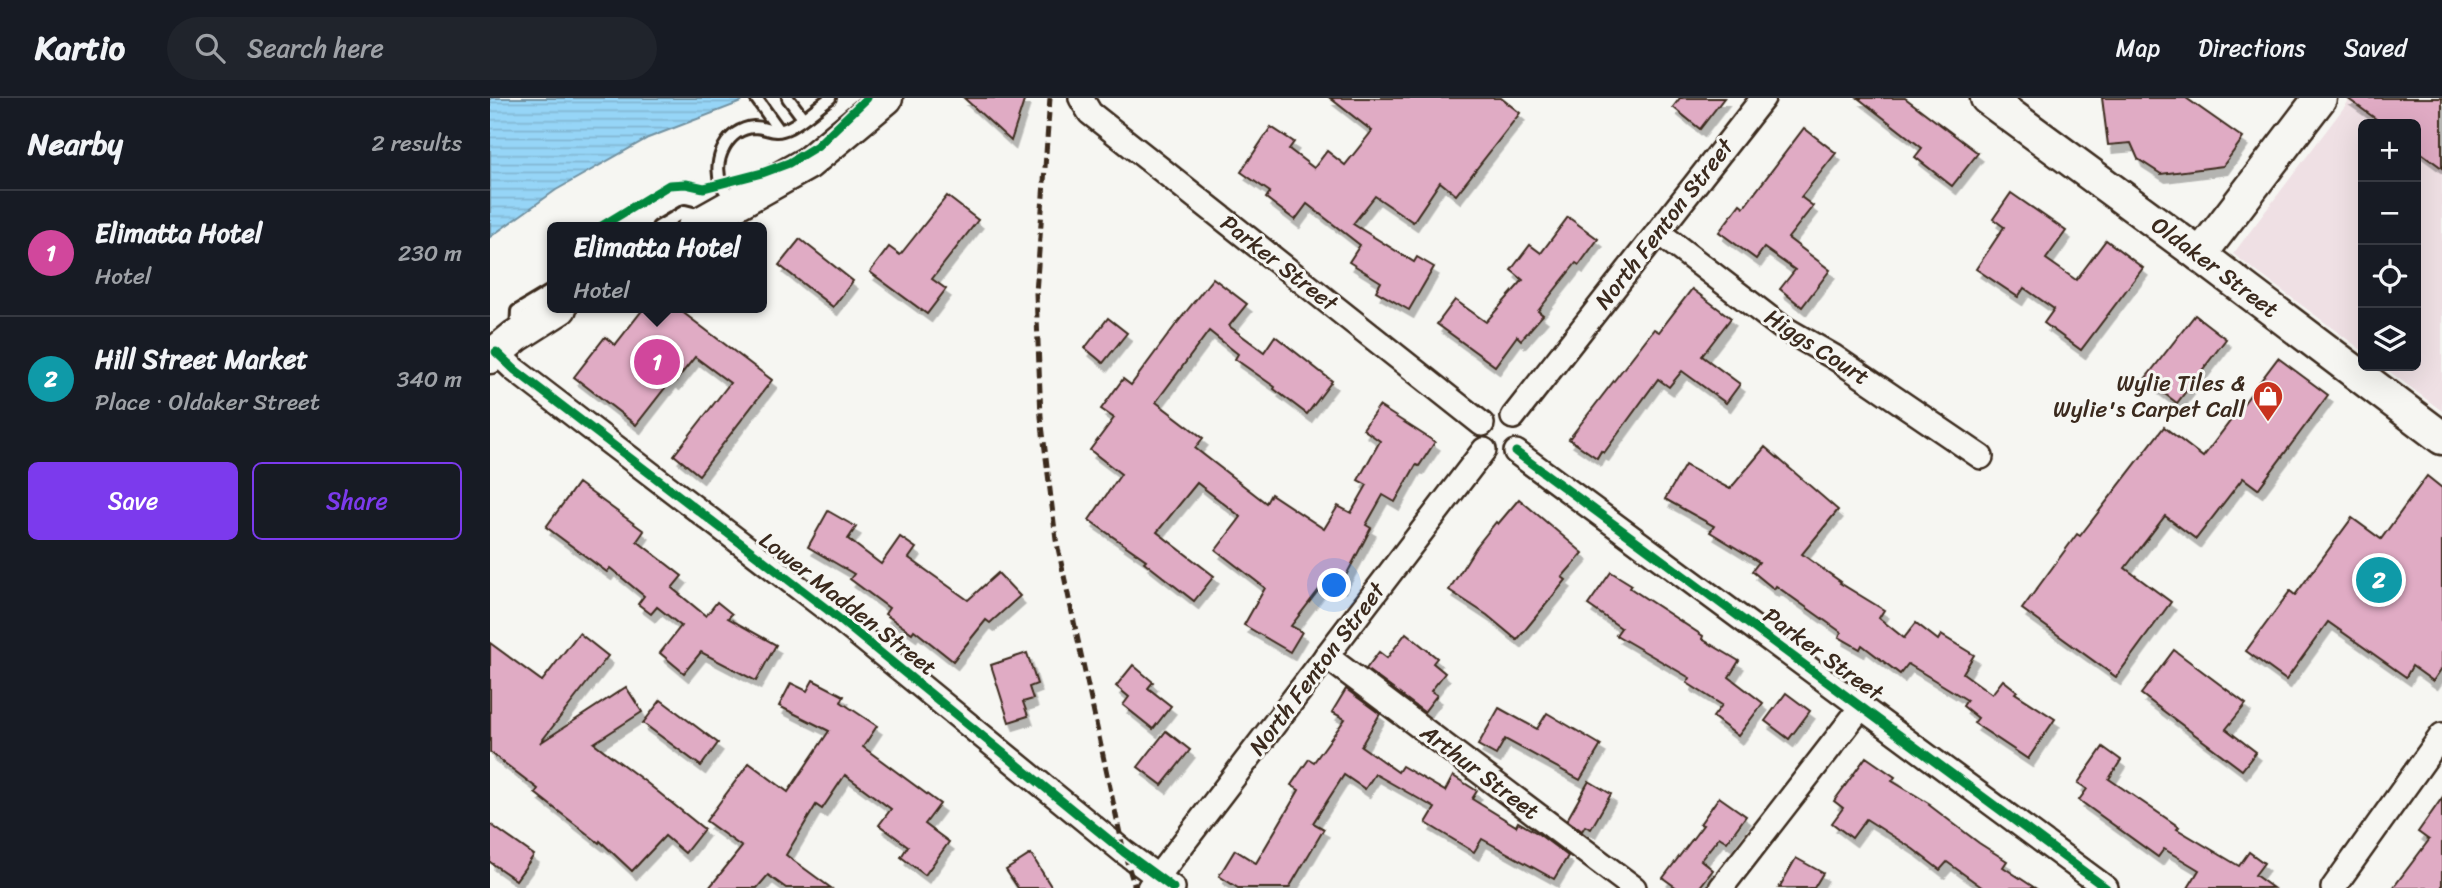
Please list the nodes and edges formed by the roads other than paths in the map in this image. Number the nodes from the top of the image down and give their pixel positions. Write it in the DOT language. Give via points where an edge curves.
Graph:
graph roads {
  1 [pos="756,98"];
  2 [pos="788,98"];
  3 [pos="830,98"];
  4 [pos="886,98"];
  5 [pos="1081,98"];
  6 [pos="1763,98"];
  7 [pos="1987,98"];
  8 [pos="2320,98"];
  9 [pos="803,118"];
  10 [pos="779,130"];
  11 [pos="713,217"];
  12 [pos="666,222"];
  13 [pos="1658,232"];
  14 [pos="2200,255"];
  15 [pos="547,293"];
  16 [pos="553,313"];
  17 [pos="501,349"];
  18 [pos="1513,417"];
  19 [pos="1482,424"];
  20 [pos="2442,438"];
  21 [pos="1485,450"];
  22 [pos="1516,452"];
  23 [pos="1981,457"];
  24 [pos="1326,656"];
  25 [pos="1861,706"];
  26 [pos="2442,735"];
  27 [pos="1160,884"];
  28 [pos="1634,888"];
  29 [pos="1721,888"];
  30 [pos="2106,888"];
  31 [pos="2333,888"];
  1 -- 10 [label="lane"];
  2 -- 9 [label="lane"];
  3 -- 9 [label="lane"];
  4 -- 11 [label="main road" via="808,163"];
  5 -- 19 [label="street, Parker Street" via="1090,113"];
  6 -- 13 [label="street, North Fenton Street"];
  7 -- 14 [label="main road, Oldaker Street"];
  8 -- 14 [label="main road"];
  9 -- 10 [label="lane"];
  10 -- 11 [label="lane" via="744,129 726,144 720,154 721,183"];
  11 -- 12 [label="lane" via="685,211"];
  13 -- 18 [label="street, North Fenton Street"];
  13 -- 23 [label="street, Higgs Court" via="1780,326 1834,357"];
  14 -- 20 [label="main road, Oldaker Street"];
  15 -- 17 [label="lane" via="517,311"];
  16 -- 17 [label="main road"];
  17 -- 27 [label="street, Lower Madden Street" via="526,378 828,610"];
  18 -- 19 [label="street" via="1494,414"];
  18 -- 22 [label="street" via="1523,437"];
  19 -- 21 [label="street" via="1479,437"];
  21 -- 22 [label="street" via="1498,457"];
  21 -- 24 [label="street, North Fenton Street"];
  22 -- 25 [label="street, Parker Street"];
  24 -- 27 [label="street, North Fenton Street"];
  24 -- 28 [label="street, Arthur Street"];
  25 -- 29 [label="street"];
  25 -- 30 [label="street, Parker Street"];
  26 -- 31 [label="street"];
}
